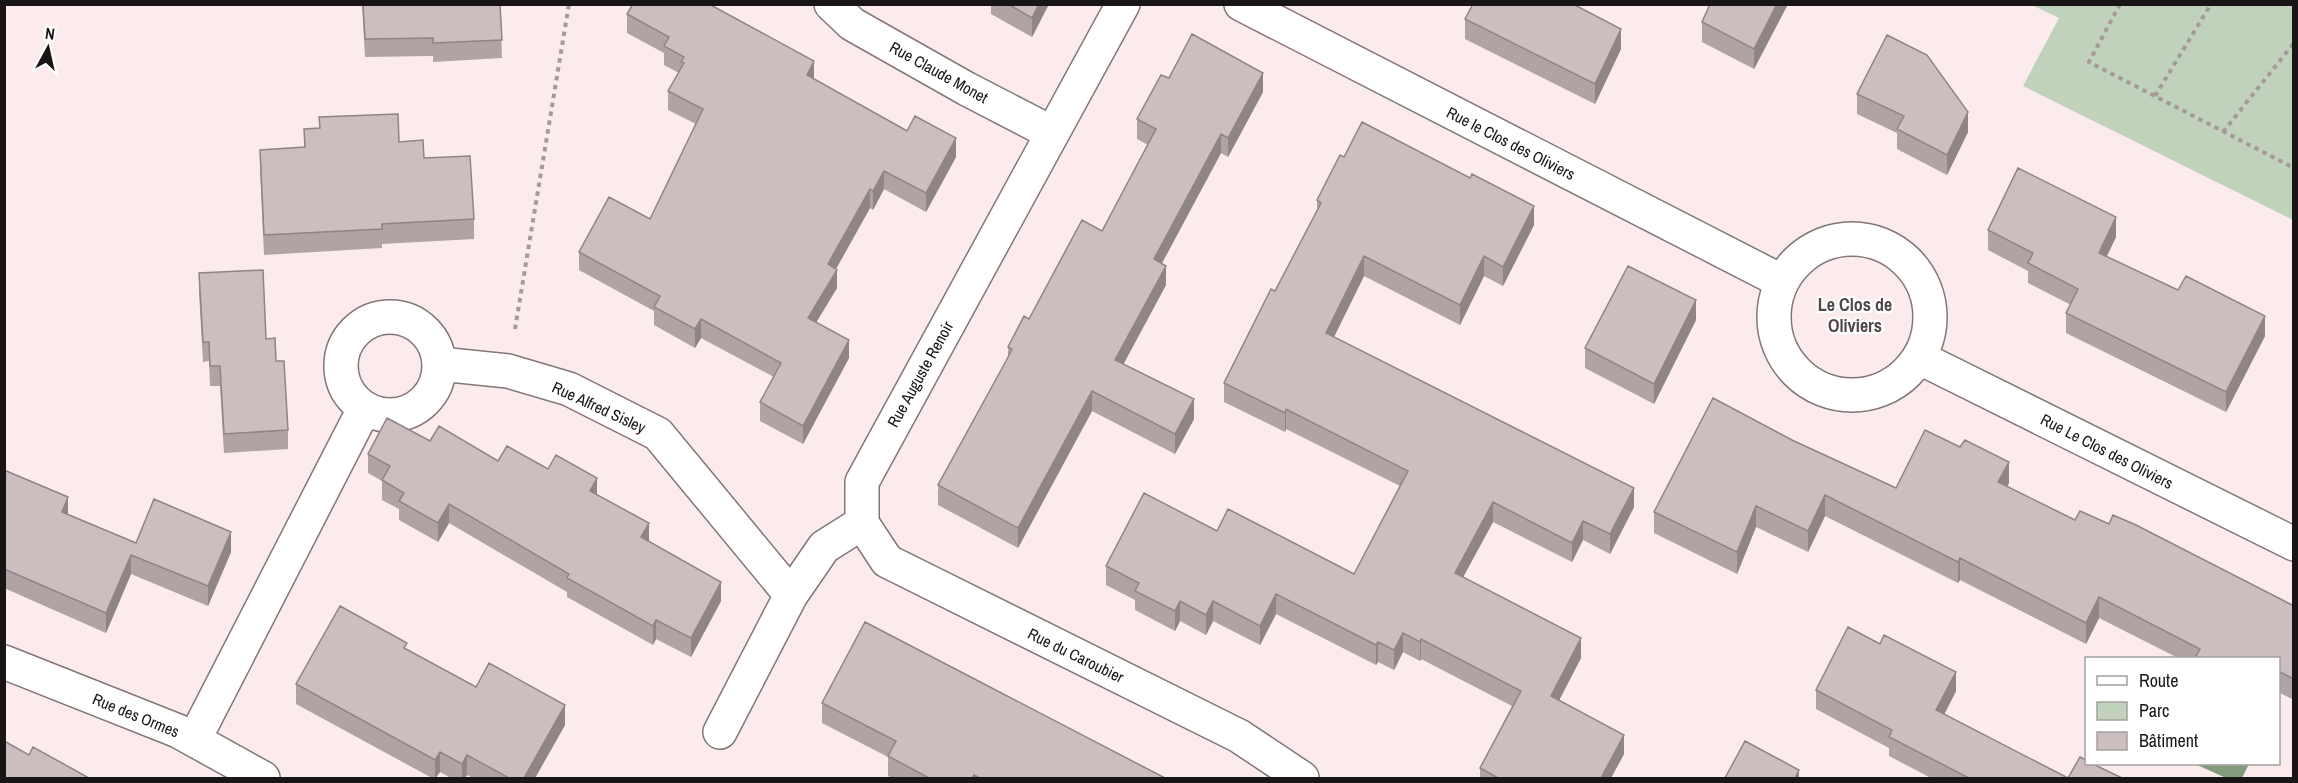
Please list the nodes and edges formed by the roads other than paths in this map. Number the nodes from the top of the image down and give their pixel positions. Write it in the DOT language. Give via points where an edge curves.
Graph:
graph roads {
  1 [pos="831,4"];
  2 [pos="1123,4"];
  3 [pos="1241,4"];
  4 [pos="1052,133"];
  5 [pos="1781,281"];
  6 [pos="1920,358"];
  7 [pos="440,364"];
  8 [pos="364,409"];
  9 [pos="862,523"];
  10 [pos="2294,544"];
  11 [pos="791,596"];
  12 [pos="4,662"];
  13 [pos="720,732"];
  14 [pos="194,740"];
  15 [pos="263,778"];
  16 [pos="1302,778"];
  1 -- 4 [label="street, Rue Claude Monet" via="852,24"];
  2 -- 4 [label="street, Rue Auguste Renoir"];
  3 -- 5 [label="street, Rue le Clos des Oliviers"];
  4 -- 9 [label="street, Rue Auguste Renoir" via="861,482"];
  5 -- 6 [label="street" via="1773,307 1775,334 1785,359 1803,379 1826,391 1853,396 1879,391 1902,378"];
  5 -- 6 [label="street" via="1796,261 1816,246 1841,238 1866,239 1890,247 1910,263 1925,284 1931,309 1929,334"];
  6 -- 10 [label="street, Rue Le Clos des Oliviers"];
  7 -- 8 [label="street" via="432,393 422,405 393,416"];
  7 -- 8 [label="street" via="436,347 413,322 397,317 364,324 351,334 342,349 339,366 351,398"];
  7 -- 11 [label="street, Rue Alfred Sisley" via="508,371 569,389 658,435"];
  8 -- 14 [label="street"];
  9 -- 11 [label="street" via="824,547"];
  9 -- 16 [label="street, Rue du Caroubier" via="887,561 1239,736"];
  11 -- 13 [label="street"];
  12 -- 14 [label="street, Rue des Ormes"];
  14 -- 15 [label="street, Rue des Ormes"];
}
